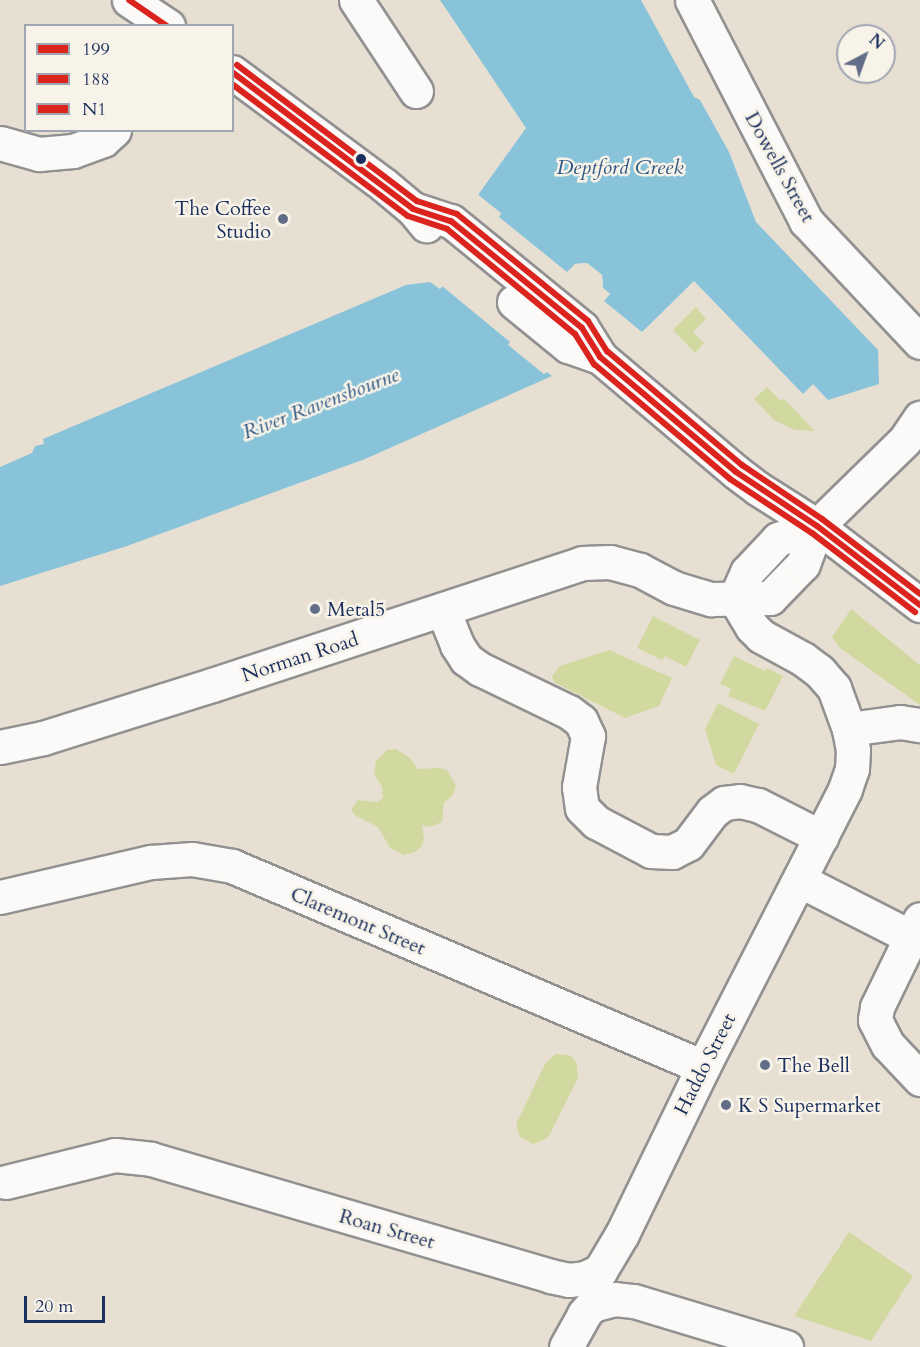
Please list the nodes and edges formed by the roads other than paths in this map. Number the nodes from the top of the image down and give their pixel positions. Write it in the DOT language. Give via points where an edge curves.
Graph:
graph roads {
  1 [pos="129,0"];
  2 [pos="692,0"];
  3 [pos="359,1"];
  4 [pos="165,24"];
  5 [pos="234,74"];
  6 [pos="416,91"];
  7 [pos="112,132"];
  8 [pos="0,143"];
  9 [pos="920,342"];
  10 [pos="920,418"];
  11 [pos="817,526"];
  12 [pos="735,598"];
  13 [pos="920,605"];
  14 [pos="443,610"];
  15 [pos="920,726"];
  16 [pos="849,729"];
  17 [pos="0,747"];
  18 [pos="820,837"];
  19 [pos="799,880"];
  20 [pos="0,897"];
  21 [pos="916,928"];
  22 [pos="703,1067"];
  23 [pos="920,1079"];
  24 [pos="6,1182"];
  25 [pos="614,1250"];
  26 [pos="570,1338"];
  27 [pos="786,1347"];
  1 -- 4 [label="street"];
  2 -- 9 [label="street, Dowells Street" via="806,221"];
  3 -- 6 [label="street"];
  5 -- 11 [label="street" via="444,230 736,472"];
  7 -- 8 [label="street" via="103,140 73,152 39,154"];
  10 -- 11 [label="street" via="904,440"];
  11 -- 12 [label="street, Norman Road" via="804,564 770,597"];
  11 -- 13 [label="street"];
  12 -- 14 [label="street, Norman Road" via="695,596 640,570 601,562 582,563"];
  12 -- 16 [label="street, Haddo Street" via="761,636 819,671 834,688"];
  14 -- 17 [label="street, Norman Road" via="54,735"];
  14 -- 18 [label="street" via="466,659 581,722 588,736 579,788 582,808 596,822 651,850 672,852 688,844 724,803 740,801 758,805"];
  15 -- 16 [label="street" via="900,722"];
  16 -- 18 [label="street, Haddo Street" via="852,769"];
  18 -- 19 [label="street, Haddo Street"];
  19 -- 21 [label="street"];
  19 -- 22 [label="street, Haddo Street"];
  20 -- 22 [label="street, Claremont Street" via="151,862 192,859 232,866"];
  21 -- 23 [label="street" via="877,1007 875,1020 888,1045"];
  22 -- 25 [label="street, Haddo Street"];
  24 -- 25 [label="street, Roan Street" via="115,1155 151,1159 569,1280 600,1271"];
  26 -- 27 [label="street" via="592,1305 614,1299 634,1301"];
}
